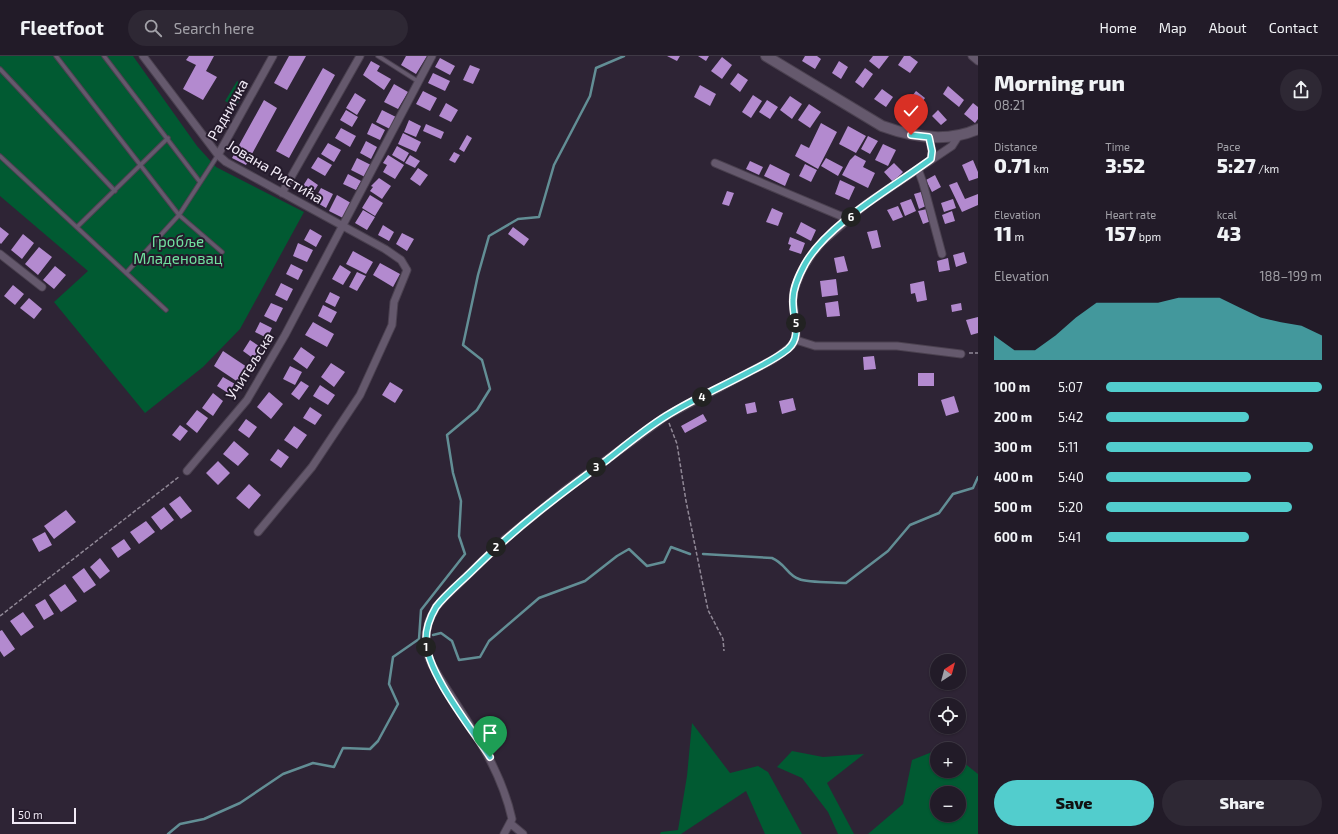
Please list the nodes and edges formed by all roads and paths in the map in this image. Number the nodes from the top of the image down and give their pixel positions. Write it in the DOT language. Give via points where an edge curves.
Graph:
graph roads {
  1 [pos="56,56"];
  2 [pos="104,56"];
  3 [pos="273,56"];
  4 [pos="360,56"];
  5 [pos="378,56"];
  6 [pos="432,56"];
  7 [pos="766,56"];
  8 [pos="972,56"];
  9 [pos="145,57"];
  10 [pos="978,61"];
  11 [pos="0,69"];
  12 [pos="419,82"];
  13 [pos="978,129"];
  14 [pos="959,135"];
  15 [pos="929,137"];
  16 [pos="168,138"];
  17 [pos="218,155"];
  18 [pos="0,156"];
  19 [pos="931,159"];
  20 [pos="715,163"];
  21 [pos="140,165"];
  22 [pos="918,169"];
  23 [pos="200,182"];
  24 [pos="115,191"];
  25 [pos="282,193"];
  26 [pos="179,215"];
  27 [pos="848,219"];
  28 [pos="342,226"];
  29 [pos="77,227"];
  30 [pos="222,252"];
  31 [pos="0,254"];
  32 [pos="942,254"];
  33 [pos="126,274"];
  34 [pos="42,287"];
  35 [pos="166,310"];
  36 [pos="796,340"];
  37 [pos="978,353"];
  38 [pos="962,354"];
  39 [pos="666,416"];
  40 [pos="187,471"];
  41 [pos="258,532"];
  42 [pos="0,616"];
  43 [pos="724,651"];
  44 [pos="510,824"];
  45 [pos="504,834"];
  46 [pos="523,834"];
  1 -- 21 [label="lane"];
  2 -- 16 [label="lane"];
  3 -- 17 [label="street, Радничка"];
  4 -- 25 [label="street"];
  5 -- 12 [label="lane"];
  6 -- 12 [label="street, Учитељска"];
  7 -- 15 [label="street" via="882,126 911,135"];
  8 -- 10 [label="street"];
  9 -- 17 [label="street, Јована Ристића"];
  11 -- 24 [label="lane"];
  12 -- 28 [label="street, Учитељска"];
  13 -- 14 [label="street"];
  14 -- 15 [label="street"];
  14 -- 19 [label="street" via="952,146"];
  15 -- 19 [label="street"];
  16 -- 21 [label="lane"];
  16 -- 23 [label="lane"];
  17 -- 23 [label="lane"];
  17 -- 25 [label="street, Јована Ристића"];
  18 -- 29 [label="lane"];
  19 -- 22 [label="street"];
  20 -- 27 [label="street"];
  21 -- 24 [label="lane"];
  21 -- 26 [label="lane"];
  22 -- 27 [label="street"];
  22 -- 32 [label="street"];
  23 -- 26 [label="lane"];
  24 -- 29 [label="lane"];
  25 -- 28 [label="street, Јована Ристића"];
  26 -- 30 [label="lane"];
  26 -- 33 [label="lane"];
  27 -- 36 [label="street" via="822,242 806,261 797,281 793,301"];
  28 -- 40 [label="street, Учитељска" via="285,335 247,400"];
  28 -- 41 [label="street, Јована Ристића" via="385,249 400,260 407,270 394,302 392,325 360,395 340,427 295,489"];
  29 -- 33 [label="lane"];
  31 -- 34 [label="street"];
  33 -- 35 [label="lane"];
  36 -- 38 [label="street" via="815,346 897,346"];
  36 -- 39 [label="street" via="774,359"];
  37 -- 38 [label="path"];
  39 -- 43 [label="path" via="677,444 708,610 723,639"];
  39 -- 44 [label="street" via="504,539 440,603 429,622 426,643 432,665 490,757 508,802 512,819"];
  40 -- 42 [label="path"];
  44 -- 45 [label="street"];
  44 -- 46 [label="street"];
}
